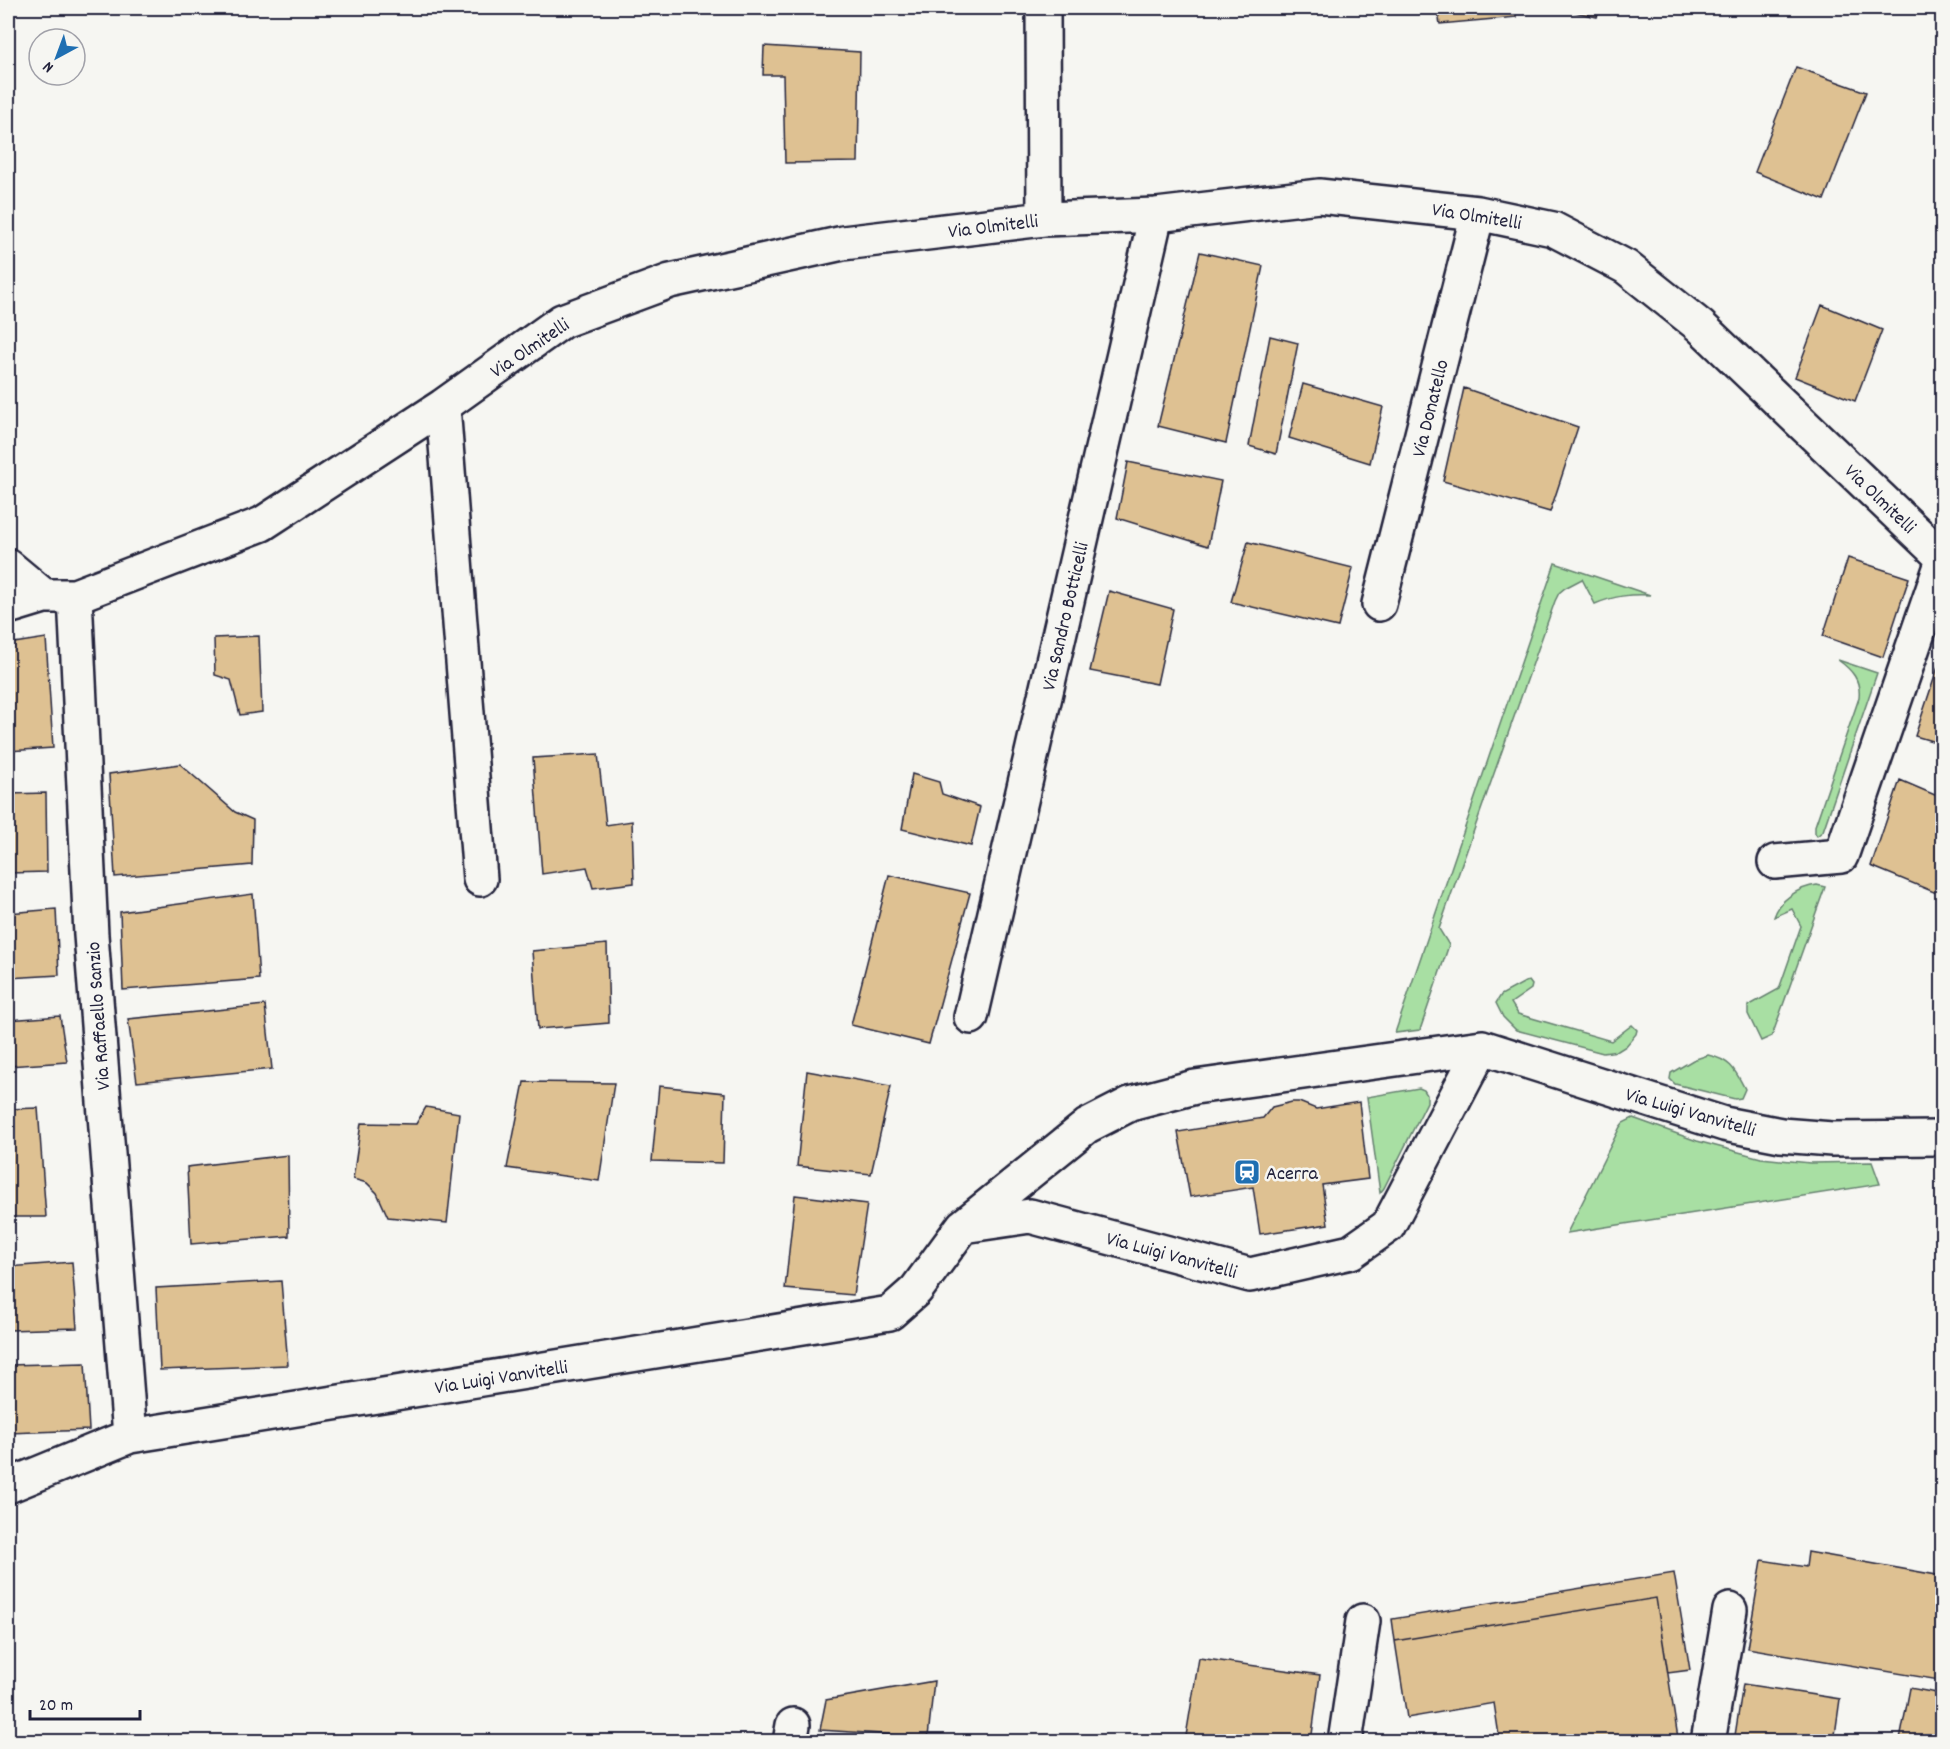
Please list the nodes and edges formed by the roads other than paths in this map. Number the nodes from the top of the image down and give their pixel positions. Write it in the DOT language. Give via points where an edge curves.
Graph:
graph roads {
  1 [pos="1042,8"];
  2 [pos="1478,213"];
  3 [pos="1156,215"];
  4 [pos="1044,219"];
  5 [pos="443,406"];
  6 [pos="1942,556"];
  7 [pos="1942,563"];
  8 [pos="8,566"];
  9 [pos="60,596"];
  10 [pos="1379,604"];
  11 [pos="8,607"];
  12 [pos="1775,862"];
  13 [pos="480,879"];
  14 [pos="971,1017"];
  15 [pos="1482,1047"];
  16 [pos="1942,1138"];
  17 [pos="963,1226"];
  18 [pos="130,1436"];
  19 [pos="8,1486"];
  20 [pos="1730,1610"];
  21 [pos="1363,1621"];
  22 [pos="1345,1742"];
  23 [pos="1708,1742"];
  1 -- 4 [label="street"];
  2 -- 3 [label="street, Via Olmitelli" via="1319,196"];
  2 -- 6 [label="street, Via Olmitelli" via="1553,229 1626,267 1700,326"];
  2 -- 10 [label="street, Via Donatello"];
  3 -- 4 [label="street, Via Olmitelli"];
  3 -- 14 [label="street, Via Sandro Botticelli"];
  4 -- 5 [label="street, Via Olmitelli" via="843,243 670,281 562,321"];
  5 -- 9 [label="street, Via Olmitelli" via="262,524"];
  5 -- 13 [label="street"];
  7 -- 12 [label="street" via="1841,856"];
  8 -- 9 [label="street"];
  9 -- 11 [label="street, Via Olmitelli"];
  9 -- 18 [label="street, Via Raffaello Sanzio"];
  15 -- 16 [label="street, Via Luigi Vanvitelli" via="1724,1124 1781,1135 1832,1139"];
  15 -- 17 [label="street, Via Luigi Vanvitelli" via="1195,1087 1130,1104 1087,1125"];
  15 -- 17 [label="street, Via Luigi Vanvitelli" via="1388,1226 1351,1252 1250,1275 1030,1216"];
  17 -- 18 [label="street, Via Luigi Vanvitelli" via="916,1290 890,1313"];
  18 -- 19 [label="street, Via Luigi Vanvitelli"];
  20 -- 23 [label="street"];
  21 -- 22 [label="street"];
}
